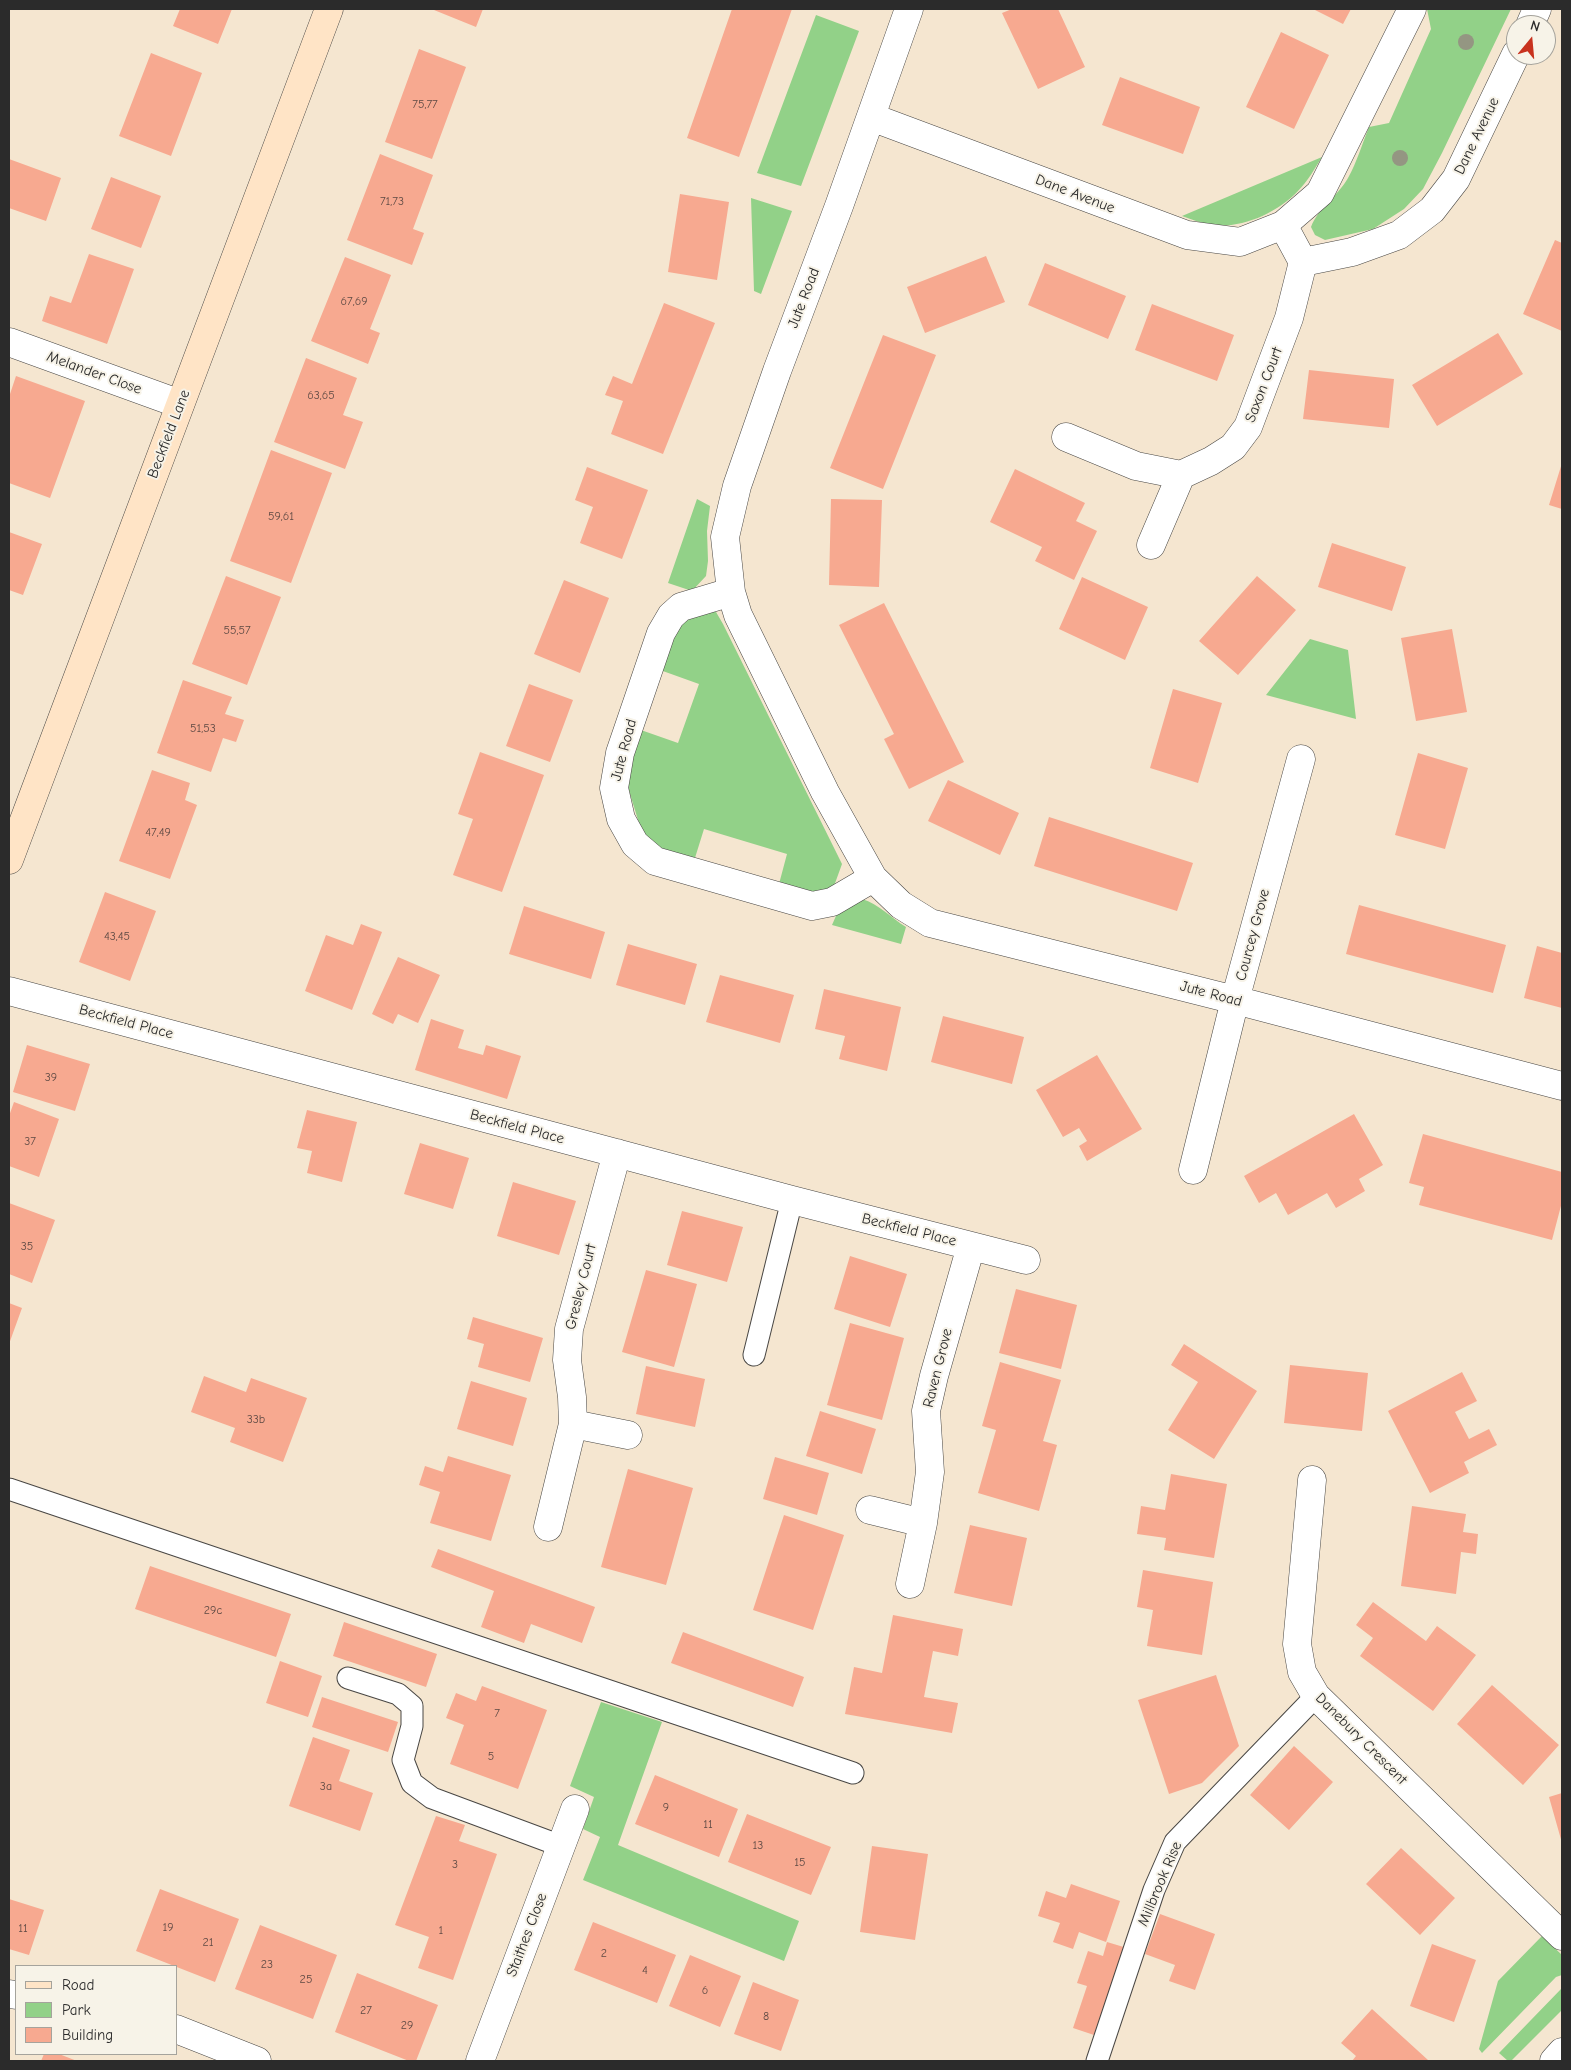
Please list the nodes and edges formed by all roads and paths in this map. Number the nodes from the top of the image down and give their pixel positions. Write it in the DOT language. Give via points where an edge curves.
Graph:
graph roads {
  1 [pos="329,9"];
  2 [pos="909,9"];
  3 [pos="1412,9"];
  4 [pos="1511,65"];
  5 [pos="871,117"];
  6 [pos="1283,225"];
  7 [pos="1303,262"];
  8 [pos="9,342"];
  9 [pos="180,404"];
  10 [pos="1066,437"];
  11 [pos="1181,475"];
  12 [pos="1151,545"];
  13 [pos="731,592"];
  14 [pos="1300,759"];
  15 [pos="9,860"];
  16 [pos="873,878"];
  17 [pos="9,991"];
  18 [pos="1235,1000"];
  19 [pos="1562,1086"];
  20 [pos="617,1153"];
  21 [pos="1193,1170"];
  22 [pos="792,1200"];
  23 [pos="971,1246"];
  24 [pos="1026,1260"];
  25 [pos="754,1355"];
  26 [pos="573,1424"];
  27 [pos="628,1435"];
  28 [pos="1312,1480"];
  29 [pos="9,1489"];
  30 [pos="870,1510"];
  31 [pos="923,1523"];
  32 [pos="548,1527"];
  33 [pos="910,1584"];
  34 [pos="348,1678"];
  35 [pos="1316,1696"];
  36 [pos="853,1772"];
  37 [pos="575,1809"];
  38 [pos="561,1846"];
  39 [pos="1562,1936"];
  40 [pos="178,2030"];
  41 [pos="1562,2052"];
  42 [pos="257,2061"];
  43 [pos="480,2061"];
  44 [pos="1097,2061"];
  45 [pos="1554,2061"];
  1 -- 9 [label="street, Beckfield Lane"];
  2 -- 5 [label="street, Jute Road"];
  3 -- 6 [label="street, Dane Avenue" via="1320,193"];
  4 -- 7 [label="street, Dane Avenue" via="1456,179 1432,210 1399,235 1352,252"];
  5 -- 6 [label="street, Dane Avenue" via="1186,236 1240,242"];
  5 -- 13 [label="street, Jute Road" via="737,486 726,538"];
  6 -- 7 [label="street"];
  7 -- 11 [label="street, Saxon Court" via="1289,318 1248,427 1233,447 1211,462"];
  8 -- 9 [label="street, Melander Close"];
  9 -- 15 [label="street, Beckfield Lane"];
  10 -- 11 [label="street" via="1136,466"];
  11 -- 12 [label="street"];
  13 -- 16 [label="street, Jute Road" via="748,639 825,792"];
  13 -- 16 [label="street, Jute Road" via="681,607 671,616 661,634 620,753 614,788 620,819 635,844 655,861 812,906 832,902"];
  14 -- 18 [label="street, Courcey Grove"];
  16 -- 18 [label="street, Jute Road" via="901,905 930,923"];
  17 -- 20 [label="street, Beckfield Place"];
  18 -- 19 [label="street, Jute Road"];
  18 -- 21 [label="street, Courcey Grove"];
  20 -- 22 [label="street, Beckfield Place"];
  20 -- 26 [label="street, Gresley Court" via="569,1329 567,1360"];
  22 -- 23 [label="street, Beckfield Place"];
  22 -- 25 [label="lane"];
  23 -- 24 [label="street, Beckfield Place"];
  23 -- 31 [label="street, Raven Grove" via="926,1410 930,1472"];
  26 -- 27 [label="street"];
  26 -- 32 [label="street, Gresley Court"];
  28 -- 35 [label="street, Danebury Crescent" via="1297,1644 1302,1672"];
  29 -- 36 [label="lane"];
  30 -- 31 [label="street"];
  31 -- 33 [label="street, Raven Grove"];
  34 -- 38 [label="lane" via="398,1694 412,1706 412,1726 403,1760 412,1783 432,1798"];
  35 -- 39 [label="street, Danebury Crescent"];
  35 -- 44 [label="lane, Millbrook Rise" via="1174,1842 1154,1890"];
  37 -- 38 [label="street, Staithes Close"];
  38 -- 43 [label="street, Staithes Close"];
  40 -- 42 [label="street"];
  41 -- 45 [label="street"];
}
